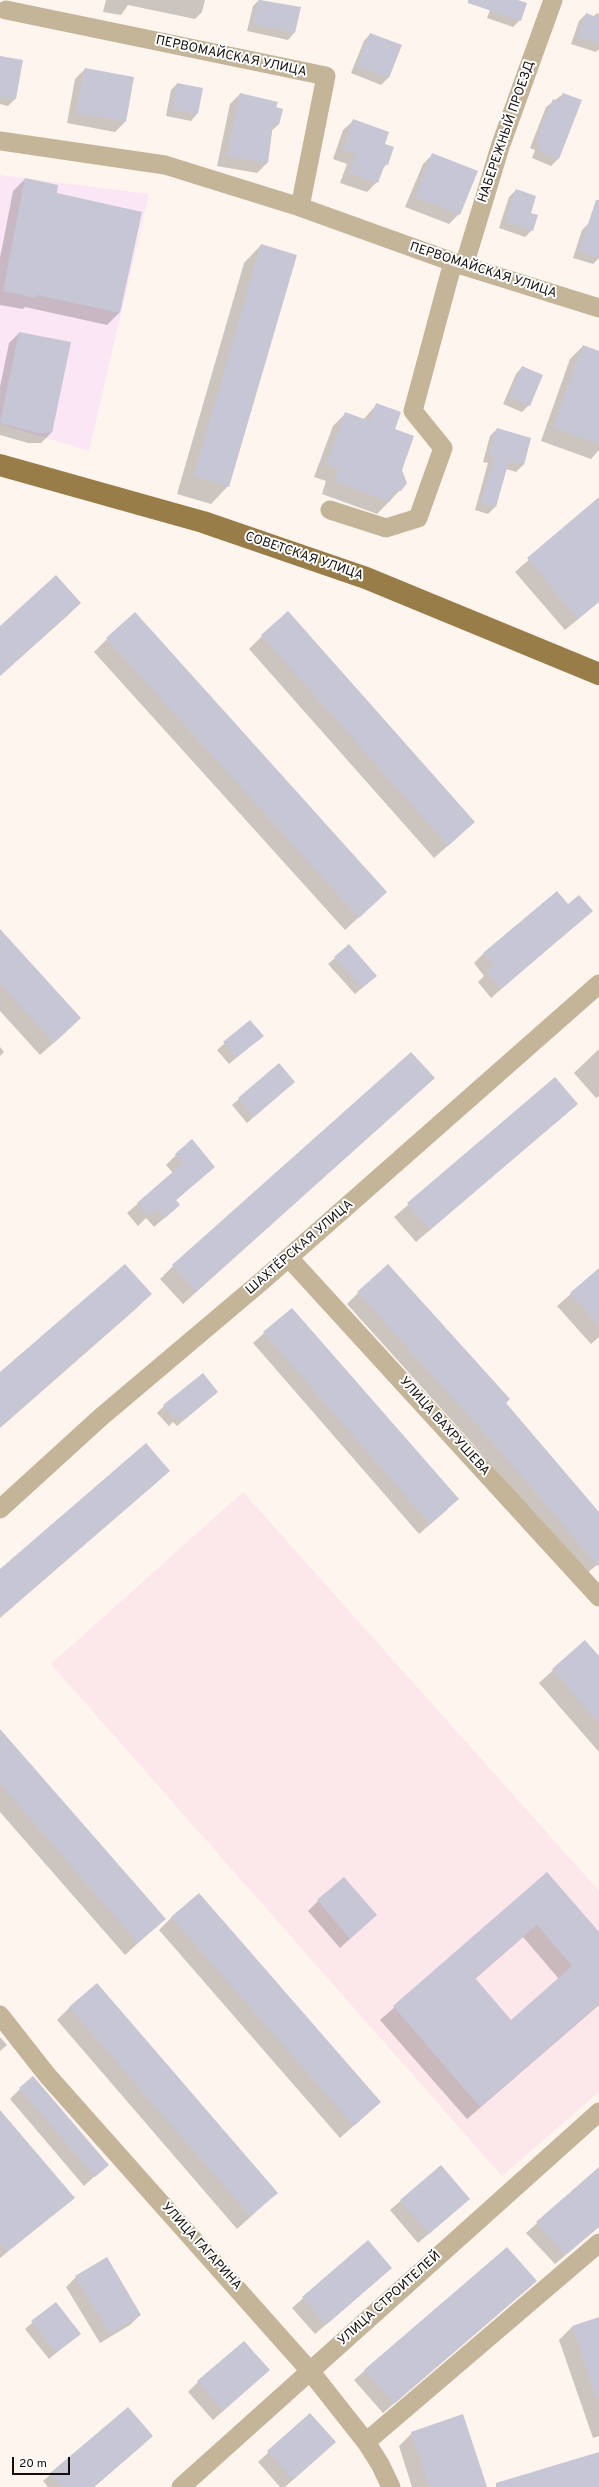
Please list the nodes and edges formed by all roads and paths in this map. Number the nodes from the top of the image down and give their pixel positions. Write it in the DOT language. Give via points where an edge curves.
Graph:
graph roads {
  1 [pos="553,0"];
  2 [pos="6,10"];
  3 [pos="0,141"];
  4 [pos="300,207"];
  5 [pos="458,264"];
  6 [pos="599,308"];
  7 [pos="0,465"];
  8 [pos="330,510"];
  9 [pos="599,674"];
  10 [pos="599,984"];
  11 [pos="289,1258"];
  12 [pos="0,1509"];
  13 [pos="599,1596"];
  14 [pos="0,2016"];
  15 [pos="599,2112"];
  16 [pos="599,2242"];
  17 [pos="310,2371"];
  18 [pos="366,2442"];
  19 [pos="181,2487"];
  20 [pos="391,2487"];
  1 -- 5 [label="street, НАБЕРЕЖНЫЙ ПРОЕЗД"];
  2 -- 4 [label="street, ПЕРВОМАЙСКАЯ УЛИЦА" via="326,76"];
  3 -- 4 [label="street, ПЕРВОМАЙСКАЯ УЛИЦА" via="165,165"];
  4 -- 5 [label="street, ПЕРВОМАЙСКАЯ УЛИЦА"];
  5 -- 6 [label="street, ПЕРВОМАЙСКАЯ УЛИЦА"];
  5 -- 8 [label="street, НАБЕРЕЖНЫЙ ПРОЕЗД" via="413,411 443,448 418,518 386,528"];
  7 -- 9 [label="main road, СОВЕТСКАЯ УЛИЦА" via="204,522 366,578"];
  10 -- 11 [label="street, ШАХТЁРСКАЯ УЛИЦА"];
  11 -- 12 [label="street, ШАХТЁРСКАЯ УЛИЦА" via="107,1412"];
  11 -- 13 [label="street, УЛИЦА ВАХРУШЕВА"];
  14 -- 17 [label="street, УЛИЦА ГАГАРИНА" via="47,2075"];
  15 -- 17 [label="street, УЛИЦА СТРОИТЕЛЕЙ"];
  16 -- 18 [label="street"];
  17 -- 18 [label="street, УЛИЦА ГАГАРИНА"];
  17 -- 19 [label="street, УЛИЦА СТРОИТЕЛЕЙ"];
  18 -- 20 [label="street, УЛИЦА ГАГАРИНА"];
}
